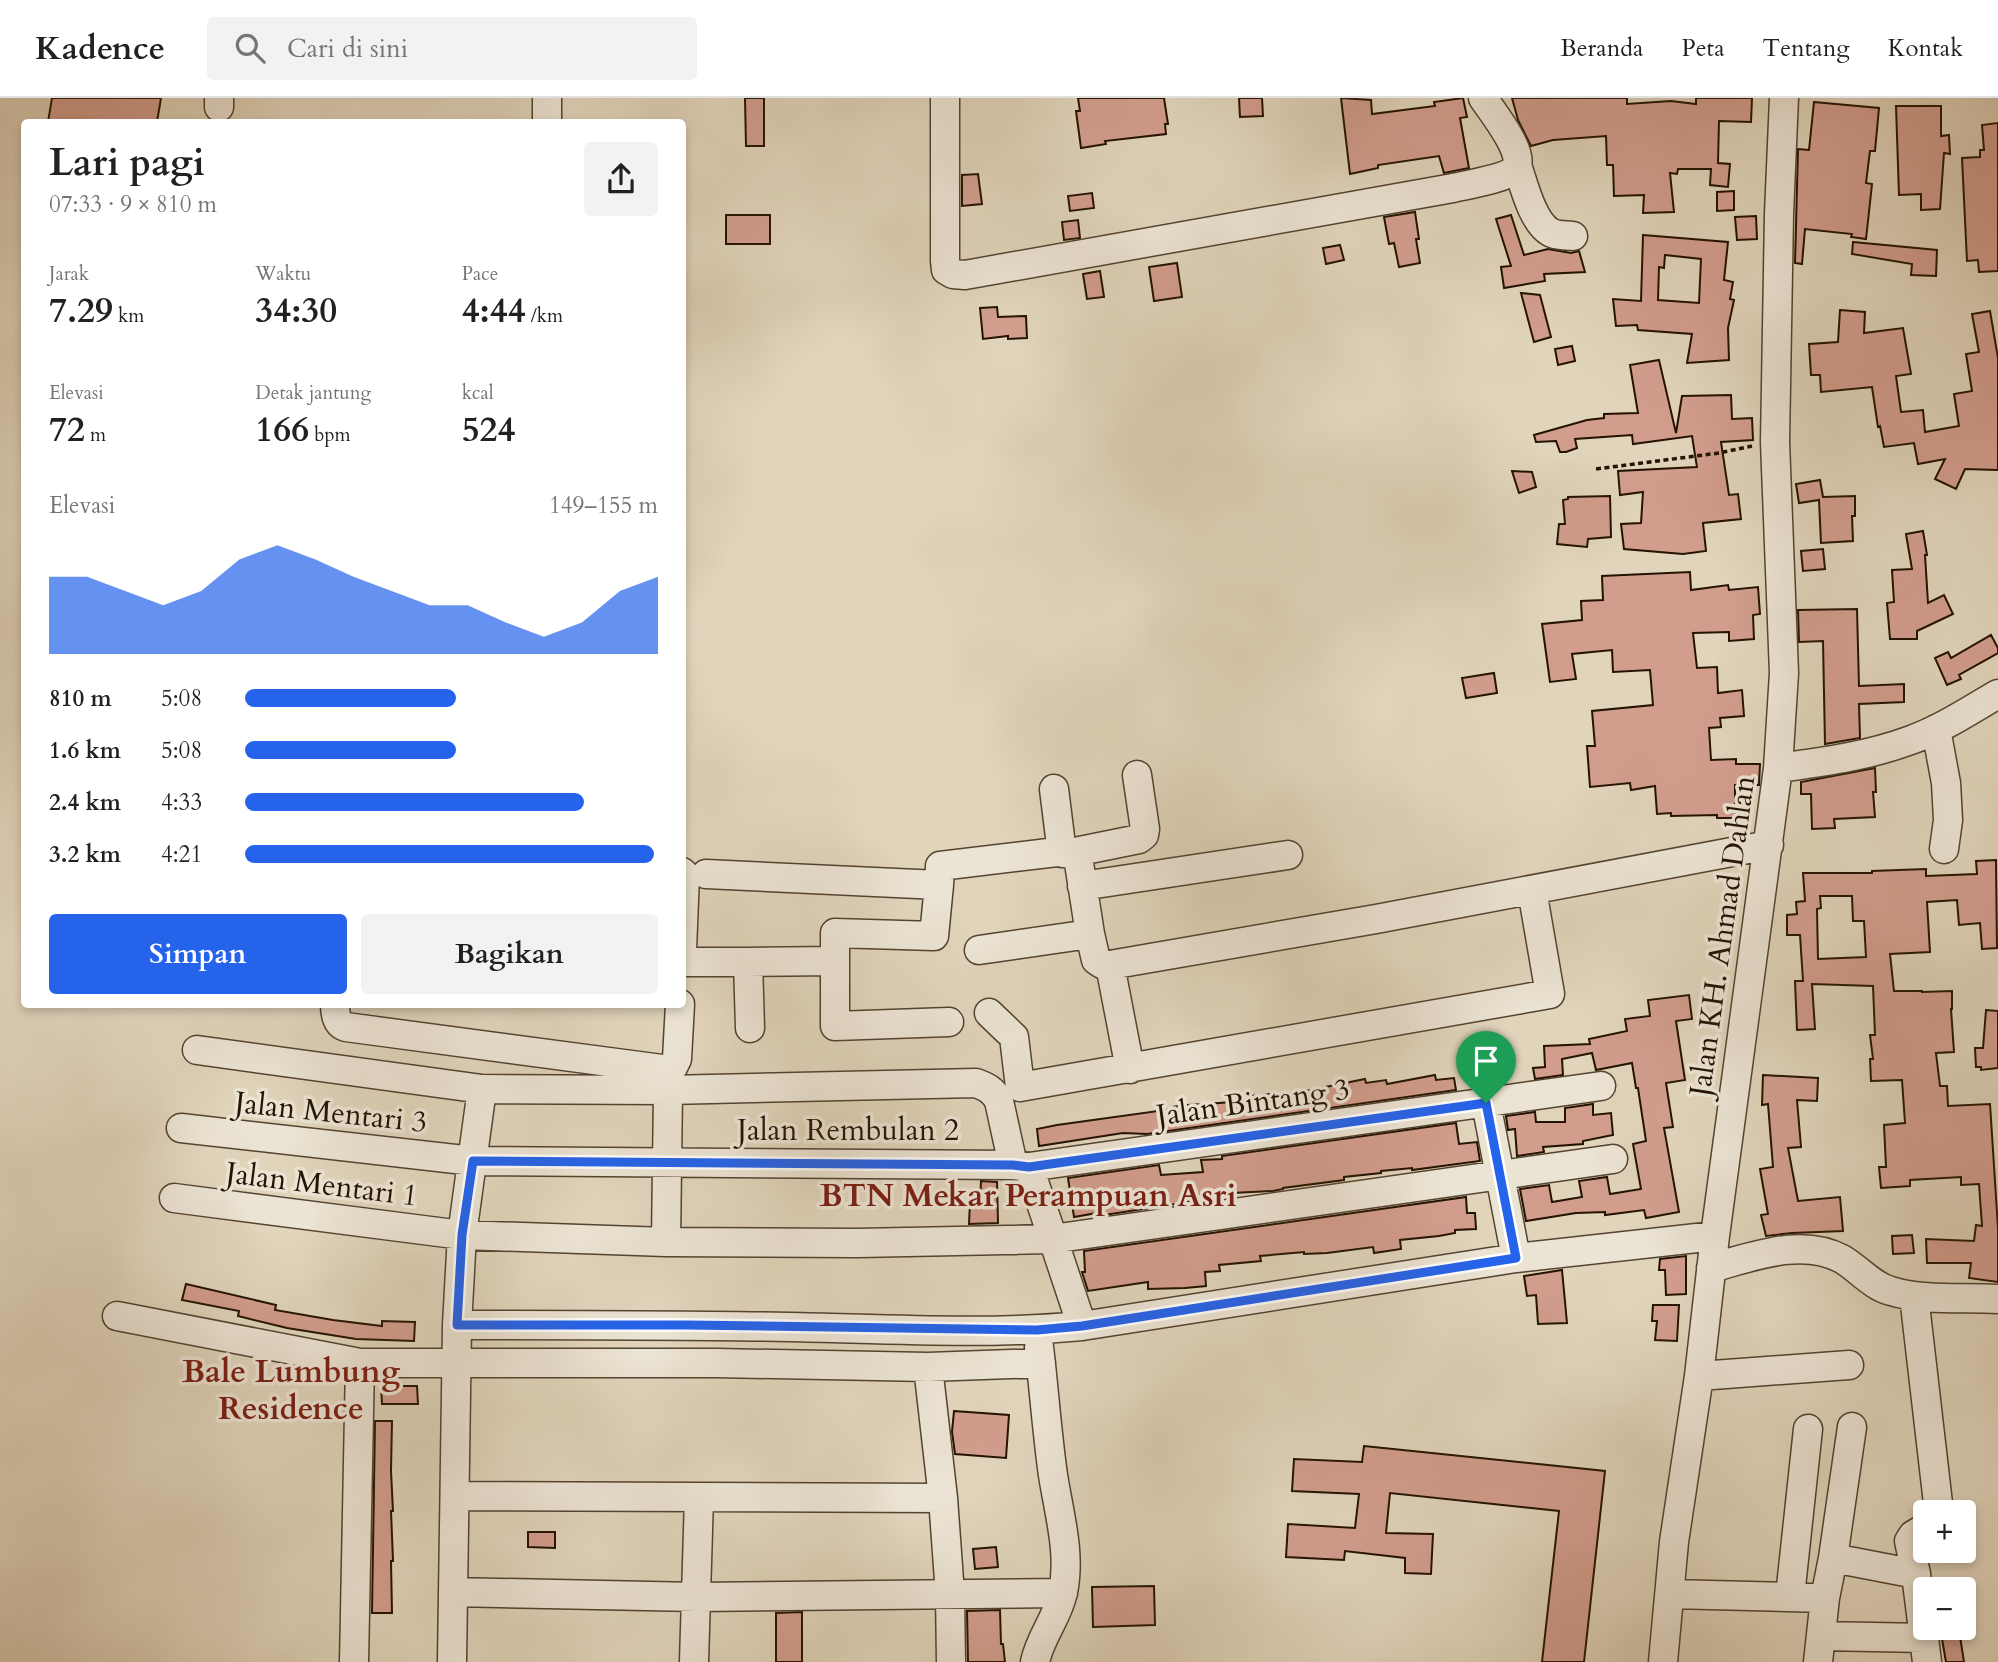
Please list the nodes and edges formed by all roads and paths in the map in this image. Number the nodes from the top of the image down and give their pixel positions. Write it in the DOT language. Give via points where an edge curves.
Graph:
graph roads {
  1 [pos="547,98"];
  2 [pos="944,98"];
  3 [pos="1483,98"];
  4 [pos="1784,98"];
  5 [pos="547,119"];
  6 [pos="1517,165"];
  7 [pos="1573,236"];
  8 [pos="1774,442"];
  9 [pos="1595,469"];
  10 [pos="1998,694"];
  11 [pos="1936,729"];
  12 [pos="1778,768"];
  13 [pos="1137,775"];
  14 [pos="1054,789"];
  15 [pos="1769,845"];
  16 [pos="1944,849"];
  17 [pos="1066,853"];
  18 [pos="1288,855"];
  19 [pos="694,873"];
  20 [pos="939,885"];
  21 [pos="1082,886"];
  22 [pos="1532,890"];
  23 [pos="1090,934"];
  24 [pos="979,950"];
  25 [pos="835,961"];
  26 [pos="686,962"];
  27 [pos="748,962"];
  28 [pos="1110,965"];
  29 [pos="335,1008"];
  30 [pos="680,1008"];
  31 [pos="989,1013"];
  32 [pos="949,1021"];
  33 [pos="750,1028"];
  34 [pos="197,1050"];
  35 [pos="1130,1069"];
  36 [pos="1601,1086"];
  37 [pos="482,1089"];
  38 [pos="668,1090"];
  39 [pos="1486,1103"];
  40 [pos="181,1128"];
  41 [pos="1613,1159"];
  42 [pos="473,1161"];
  43 [pos="666,1162"];
  44 [pos="1021,1166"];
  45 [pos="1500,1177"];
  46 [pos="174,1198"];
  47 [pos="462,1235"];
  48 [pos="1715,1236"];
  49 [pos="1052,1239"];
  50 [pos="666,1242"];
  51 [pos="1516,1258"];
  52 [pos="1711,1268"];
  53 [pos="1914,1296"];
  54 [pos="1998,1299"];
  55 [pos="117,1316"];
  56 [pos="457,1325"];
  57 [pos="1082,1326"];
  58 [pos="1037,1330"];
  59 [pos="360,1363"];
  60 [pos="457,1363"];
  61 [pos="1041,1363"];
  62 [pos="1849,1365"];
  63 [pos="928,1367"];
  64 [pos="1699,1376"];
  65 [pos="1852,1427"];
  66 [pos="1808,1429"];
  67 [pos="455,1496"];
  68 [pos="699,1497"];
  69 [pos="943,1498"];
  70 [pos="1938,1500"];
  71 [pos="1913,1535"];
  72 [pos="1833,1558"];
  73 [pos="1913,1560"];
  74 [pos="1914,1563"];
  75 [pos="1916,1574"];
  76 [pos="453,1592"];
  77 [pos="1063,1593"];
  78 [pos="950,1594"];
  79 [pos="1670,1594"];
  80 [pos="1790,1596"];
  81 [pos="697,1597"];
  82 [pos="1825,1598"];
  83 [pos="1820,1649"];
  84 [pos="1925,1650"];
  85 [pos="354,1662"];
  86 [pos="452,1662"];
  87 [pos="694,1662"];
  88 [pos="951,1662"];
  89 [pos="1035,1662"];
  90 [pos="1664,1662"];
  1 -- 5 [label="street"];
  2 -- 6 [label="street" via="945,261 946,270 953,274 1453,188 1499,177"];
  3 -- 6 [label="street" via="1513,144"];
  4 -- 8 [label="street, Jalan KH. Ahmad Dahlan"];
  6 -- 7 [label="street" via="1540,222 1552,233"];
  8 -- 9 [label="path"];
  8 -- 12 [label="street, Jalan KH. Ahmad Dahlan" via="1784,674"];
  10 -- 11 [label="street"];
  11 -- 12 [label="street" via="1864,754"];
  11 -- 16 [label="street" via="1948,807"];
  12 -- 15 [label="street, Jalan KH. Ahmad Dahlan"];
  13 -- 17 [label="street" via="1144,835"];
  14 -- 17 [label="street"];
  15 -- 22 [label="street"];
  15 -- 48 [label="street, Jalan KH. Ahmad Dahlan"];
  17 -- 20 [label="street" via="940,866"];
  17 -- 21 [label="street" via="1076,857"];
  18 -- 21 [label="street"];
  19 -- 20 [label="street"];
  20 -- 25 [label="street" via="933,936 835,933"];
  21 -- 23 [label="street"];
  22 -- 28 [label="street"];
  22 -- 35 [label="street" via="1550,994"];
  23 -- 24 [label="street"];
  23 -- 28 [label="street" via="1096,960"];
  25 -- 27 [label="street"];
  25 -- 32 [label="street" via="835,1026"];
  26 -- 27 [label="street"];
  27 -- 33 [label="street"];
  28 -- 35 [label="street"];
  29 -- 30 [label="street" via="341,1026 346,1027 662,1069 673,1067 677,1059"];
  31 -- 35 [label="street" via="1014,1037 1020,1087"];
  34 -- 37 [label="street"];
  36 -- 39 [label="street, Jalan Bintang 3"];
  37 -- 38 [label="street"];
  37 -- 42 [label="street"];
  38 -- 43 [label="street"];
  38 -- 44 [label="street" via="976,1083 995,1092"];
  39 -- 44 [label="street, Jalan Bintang 3"];
  39 -- 45 [label="street"];
  40 -- 42 [label="street, Jalan Mentari 3"];
  41 -- 45 [label="street, Jalan Mentari 1"];
  42 -- 43 [label="street, Jalan Mentari 3"];
  42 -- 47 [label="street"];
  43 -- 44 [label="street, Jalan Rembulan 2"];
  43 -- 50 [label="street"];
  44 -- 49 [label="street"];
  45 -- 49 [label="street, Jalan Mentari 1"];
  45 -- 51 [label="street"];
  46 -- 47 [label="street, Jalan Mentari 1"];
  47 -- 50 [label="street, Jalan Mentari 1"];
  47 -- 56 [label="street"];
  48 -- 51 [label="street"];
  48 -- 52 [label="street, Jalan KH. Ahmad Dahlan"];
  49 -- 50 [label="street, Jalan Mentari 1"];
  49 -- 57 [label="street"];
  51 -- 57 [label="street"];
  52 -- 53 [label="street" via="1796,1248 1820,1251 1857,1268 1880,1287"];
  52 -- 64 [label="street, Jalan KH. Ahmad Dahlan"];
  53 -- 54 [label="street"];
  53 -- 70 [label="street"];
  55 -- 59 [label="street"];
  56 -- 58 [label="street"];
  56 -- 60 [label="street"];
  57 -- 58 [label="street"];
  58 -- 61 [label="street"];
  59 -- 60 [label="street"];
  59 -- 85 [label="street"];
  60 -- 63 [label="street"];
  60 -- 67 [label="street"];
  61 -- 63 [label="street"];
  61 -- 77 [label="street" via="1066,1548"];
  62 -- 64 [label="street"];
  63 -- 69 [label="street"];
  64 -- 79 [label="street, Jalan KH. Ahmad Dahlan"];
  65 -- 72 [label="street"];
  66 -- 80 [label="street"];
  67 -- 68 [label="street"];
  67 -- 76 [label="street"];
  68 -- 69 [label="street"];
  68 -- 81 [label="street"];
  69 -- 78 [label="street"];
  71 -- 73 [label="street" via="1909,1541"];
  72 -- 75 [label="street"];
  72 -- 82 [label="street"];
  74 -- 75 [label="street"];
  75 -- 84 [label="street"];
  76 -- 81 [label="street"];
  76 -- 86 [label="street"];
  77 -- 78 [label="street"];
  77 -- 89 [label="street"];
  78 -- 81 [label="street"];
  78 -- 88 [label="street"];
  79 -- 80 [label="street"];
  79 -- 90 [label="street, Jalan KH. Ahmad Dahlan"];
  80 -- 82 [label="street"];
  81 -- 87 [label="street"];
  82 -- 83 [label="street"];
  83 -- 84 [label="street"];
}
